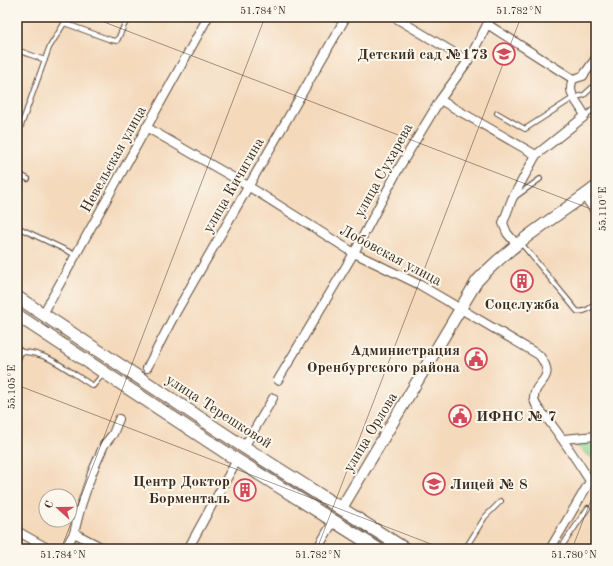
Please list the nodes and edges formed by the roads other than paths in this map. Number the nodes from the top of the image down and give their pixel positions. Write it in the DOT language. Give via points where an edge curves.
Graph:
graph roads {
  1 [pos="68,17"];
  2 [pos="128,17"];
  3 [pos="208,17"];
  4 [pos="346,17"];
  5 [pos="394,17"];
  6 [pos="489,20"];
  7 [pos="64,23"];
  8 [pos="17,50"];
  9 [pos="596,58"];
  10 [pos="45,60"];
  11 [pos="468,61"];
  12 [pos="573,79"];
  13 [pos="596,84"];
  14 [pos="573,98"];
  15 [pos="440,100"];
  16 [pos="596,107"];
  17 [pos="497,113"];
  18 [pos="585,116"];
  19 [pos="146,127"];
  20 [pos="17,137"];
  21 [pos="536,155"];
  22 [pos="17,173"];
  23 [pos="28,179"];
  24 [pos="540,179"];
  25 [pos="248,186"];
  26 [pos="596,187"];
  27 [pos="584,196"];
  28 [pos="512,199"];
  29 [pos="596,212"];
  30 [pos="17,226"];
  31 [pos="519,244"];
  32 [pos="354,253"];
  33 [pos="76,255"];
  34 [pos="17,297"];
  35 [pos="596,303"];
  36 [pos="460,308"];
  37 [pos="17,314"];
  38 [pos="43,314"];
  39 [pos="18,353"];
  40 [pos="147,368"];
  41 [pos="104,372"];
  42 [pos="278,380"];
  43 [pos="272,398"];
  44 [pos="120,419"];
  45 [pos="596,436"];
  46 [pos="563,439"];
  47 [pos="244,447"];
  48 [pos="236,460"];
  49 [pos="596,471"];
  50 [pos="590,481"];
  51 [pos="501,501"];
  52 [pos="588,508"];
  53 [pos="341,509"];
  54 [pos="333,522"];
  55 [pos="17,531"];
  56 [pos="74,532"];
  57 [pos="49,549"];
  58 [pos="65,549"];
  59 [pos="105,549"];
  60 [pos="188,549"];
  61 [pos="317,549"];
  62 [pos="378,549"];
  63 [pos="405,549"];
  64 [pos="465,549"];
  65 [pos="550,549"];
  66 [pos="560,549"];
  1 -- 7 [label="lane"];
  2 -- 7 [label="lane" via="117,41"];
  3 -- 19 [label="street, Невельская улица"];
  4 -- 25 [label="street, улица Кичигина"];
  5 -- 11 [label="street"];
  6 -- 11 [label="street, улица Сухарева"];
  6 -- 12 [label="street"];
  7 -- 10 [label="lane"];
  8 -- 10 [label="lane"];
  9 -- 12 [label="street" via="583,76"];
  10 -- 20 [label="lane"];
  11 -- 15 [label="street, улица Сухарева"];
  12 -- 14 [label="street" via="570,86"];
  13 -- 14 [label="lane" via="584,95"];
  14 -- 17 [label="lane" via="525,129"];
  14 -- 18 [label="street"];
  15 -- 21 [label="street"];
  15 -- 32 [label="street, улица Сухарева" via="398,168"];
  16 -- 18 [label="lane"];
  18 -- 21 [label="street"];
  19 -- 25 [label="street, Лобовская улица"];
  19 -- 33 [label="street, Невельская улица"];
  21 -- 28 [label="street"];
  22 -- 23 [label="lane"];
  24 -- 28 [label="lane"];
  25 -- 32 [label="street, Лобовская улица"];
  25 -- 40 [label="street, улица Кичигина"];
  26 -- 27 [label="main road, улица Орлова"];
  27 -- 29 [label="street"];
  27 -- 31 [label="main road, улица Орлова"];
  28 -- 31 [label="street" via="503,223 507,233"];
  30 -- 33 [label="lane"];
  31 -- 35 [label="lane" via="577,311 587,310"];
  31 -- 36 [label="main road, улица Орлова" via="486,271"];
  32 -- 36 [label="street, Лобовская улица"];
  32 -- 42 [label="street, улица Сухарева"];
  33 -- 38 [label="street, Невельская улица"];
  34 -- 38 [label="main road, улица Терешковой"];
  36 -- 46 [label="street, Лобовская улица" via="539,355 546,364 547,374 534,398 537,407"];
  36 -- 53 [label="main road, улица Орлова"];
  37 -- 41 [label="main road, улица Терешковой"];
  38 -- 47 [label="main road, улица Терешковой"];
  39 -- 41 [label="lane" via="30,351 42,354 94,386"];
  41 -- 48 [label="main road, улица Терешковой"];
  43 -- 47 [label="street"];
  44 -- 56 [label="street" via="104,445 92,473"];
  45 -- 46 [label="street"];
  46 -- 50 [label="street, Лобовская улица"];
  47 -- 53 [label="main road, улица Терешковой"];
  48 -- 54 [label="main road, улица Терешковой"];
  48 -- 60 [label="street"];
  49 -- 50 [label="street"];
  50 -- 65 [label="street"];
  51 -- 64 [label="lane" via="485,517"];
  52 -- 66 [label="lane"];
  53 -- 63 [label="main road, улица Терешковой"];
  54 -- 61 [label="street"];
  54 -- 62 [label="main road, улица Терешковой"];
  55 -- 57 [label="street"];
  56 -- 58 [label="street"];
  56 -- 59 [label="street"];
}
